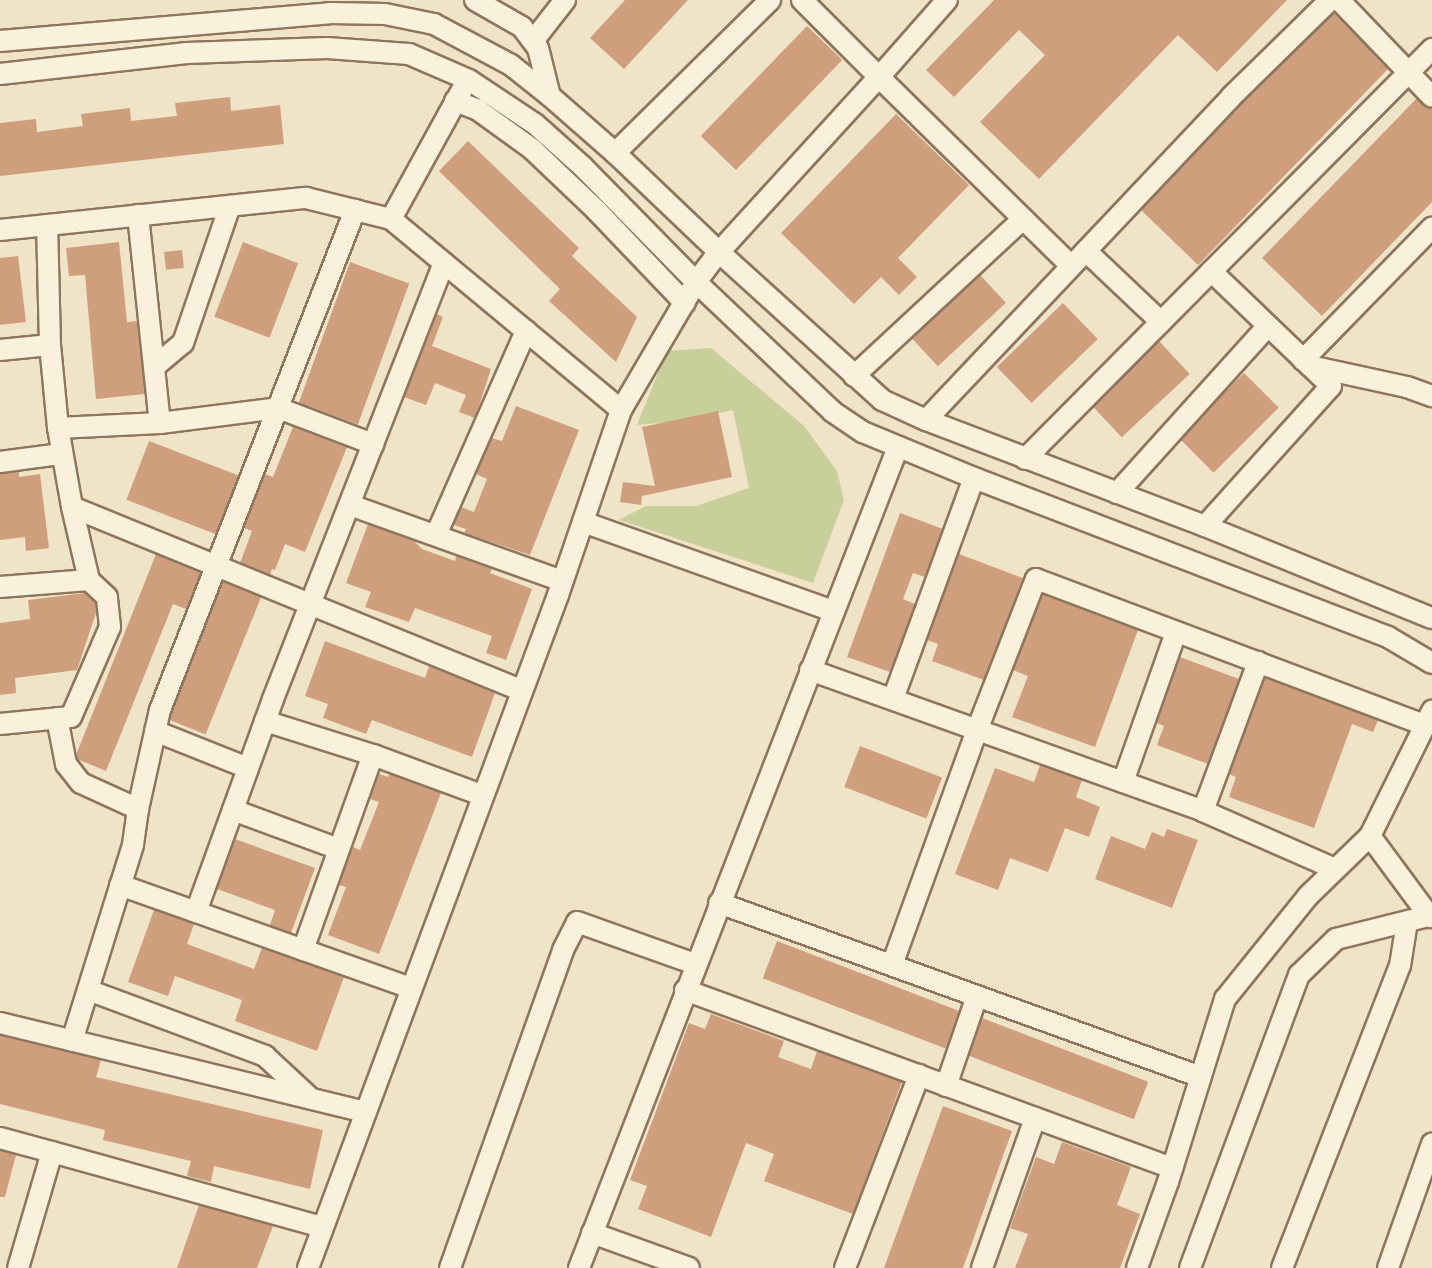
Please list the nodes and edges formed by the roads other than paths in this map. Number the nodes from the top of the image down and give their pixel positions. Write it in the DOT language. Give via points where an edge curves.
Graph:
graph roads {
  1 [pos="475,0"];
  2 [pos="565,0"];
  3 [pos="770,0"];
  4 [pos="802,0"];
  5 [pos="947,0"];
  6 [pos="1330,0"];
  7 [pos="1339,0"];
  8 [pos="1351,0"];
  9 [pos="335,6"];
  10 [pos="1358,20"];
  11 [pos="0,41"];
  12 [pos="533,41"];
  13 [pos="1432,48"];
  14 [pos="1408,73"];
  15 [pos="0,74"];
  16 [pos="879,77"];
  17 [pos="469,80"];
  18 [pos="550,96"];
  19 [pos="1432,97"];
  20 [pos="455,101"];
  21 [pos="615,153"];
  22 [pos="230,206"];
  23 [pos="356,210"];
  24 [pos="138,215"];
  25 [pos="391,219"];
  26 [pos="1023,219"];
  27 [pos="47,225"];
  28 [pos="1432,228"];
  29 [pos="0,230"];
  30 [pos="1086,251"];
  31 [pos="719,252"];
  32 [pos="444,263"];
  33 [pos="1071,266"];
  34 [pos="1211,271"];
  35 [pos="696,282"];
  36 [pos="685,303"];
  37 [pos="1161,322"];
  38 [pos="1268,326"];
  39 [pos="526,331"];
  40 [pos="50,345"];
  41 [pos="0,350"];
  42 [pos="1306,363"];
  43 [pos="154,367"];
  44 [pos="854,376"];
  45 [pos="1432,396"];
  46 [pos="278,408"];
  47 [pos="621,410"];
  48 [pos="926,420"];
  49 [pos="160,423"];
  50 [pos="58,428"];
  51 [pos="373,444"];
  52 [pos="898,447"];
  53 [pos="61,454"];
  54 [pos="1025,459"];
  55 [pos="0,462"];
  56 [pos="975,478"];
  57 [pos="1117,493"];
  58 [pos="350,505"];
  59 [pos="72,507"];
  60 [pos="583,522"];
  61 [pos="1204,526"];
  62 [pos="436,535"];
  63 [pos="216,566"];
  64 [pos="89,580"];
  65 [pos="562,581"];
  66 [pos="0,587"];
  67 [pos="310,605"];
  68 [pos="834,611"];
  69 [pos="1432,618"];
  70 [pos="1176,632"];
  71 [pos="1258,662"];
  72 [pos="1432,663"];
  73 [pos="810,670"];
  74 [pos="522,691"];
  75 [pos="893,699"];
  76 [pos="57,718"];
  77 [pos="1429,718"];
  78 [pos="265,721"];
  79 [pos="0,724"];
  80 [pos="977,730"];
  81 [pos="155,731"];
  82 [pos="373,755"];
  83 [pos="248,768"];
  84 [pos="1123,782"];
  85 [pos="482,795"];
  86 [pos="138,809"];
  87 [pos="233,810"];
  88 [pos="1203,811"];
  89 [pos="1370,836"];
  90 [pos="339,849"];
  91 [pos="1335,869"];
  92 [pos="120,885"];
  93 [pos="719,903"];
  94 [pos="196,912"];
  95 [pos="1431,916"];
  96 [pos="1407,922"];
  97 [pos="303,950"];
  98 [pos="695,964"];
  99 [pos="892,965"];
  100 [pos="411,988"];
  101 [pos="88,990"];
  102 [pos="685,990"];
  103 [pos="977,996"];
  104 [pos="0,1023"];
  105 [pos="72,1041"];
  106 [pos="919,1076"];
  107 [pos="1201,1077"];
  108 [pos="946,1086"];
  109 [pos="309,1098"];
  110 [pos="365,1112"];
  111 [pos="1035,1118"];
  112 [pos="0,1138"];
  113 [pos="1432,1144"];
  114 [pos="52,1152"];
  115 [pos="1172,1168"];
  116 [pos="323,1227"];
  117 [pos="592,1233"];
  118 [pos="18,1268"];
  119 [pos="308,1268"];
  120 [pos="450,1268"];
  121 [pos="579,1268"];
  122 [pos="689,1268"];
  123 [pos="845,1268"];
  124 [pos="982,1268"];
  125 [pos="1137,1268"];
  126 [pos="1190,1268"];
  127 [pos="1282,1268"];
  128 [pos="1388,1268"];
  1 -- 12 [label="street" via="522,27"];
  2 -- 12 [label="street"];
  3 -- 21 [label="street"];
  4 -- 16 [label="street"];
  5 -- 16 [label="street"];
  6 -- 30 [label="street" via="1231,97"];
  7 -- 10 [label="street"];
  8 -- 10 [label="street"];
  9 -- 11 [label="street"];
  9 -- 18 [label="street" via="434,24 511,65"];
  10 -- 14 [label="street"];
  12 -- 18 [label="street"];
  13 -- 14 [label="street"];
  14 -- 19 [label="street"];
  14 -- 34 [label="street"];
  15 -- 17 [label="street" via="188,53 327,48 409,54"];
  16 -- 26 [label="street"];
  16 -- 31 [label="street"];
  17 -- 20 [label="street"];
  17 -- 35 [label="street" via="543,131"];
  18 -- 21 [label="street"];
  20 -- 25 [label="street"];
  20 -- 36 [label="street" via="478,110 532,149"];
  21 -- 31 [label="street"];
  22 -- 23 [label="street" via="306,198"];
  22 -- 24 [label="street"];
  22 -- 43 [label="street" via="183,343"];
  23 -- 25 [label="street"];
  23 -- 46 [label="street"];
  24 -- 27 [label="street"];
  24 -- 43 [label="street"];
  25 -- 32 [label="street"];
  26 -- 33 [label="street"];
  26 -- 44 [label="street"];
  27 -- 29 [label="street"];
  27 -- 40 [label="street"];
  28 -- 42 [label="street"];
  30 -- 33 [label="street"];
  30 -- 37 [label="street"];
  31 -- 35 [label="street"];
  31 -- 44 [label="street"];
  32 -- 39 [label="street"];
  32 -- 51 [label="street"];
  33 -- 48 [label="street"];
  34 -- 37 [label="street"];
  34 -- 38 [label="street"];
  35 -- 36 [label="street"];
  35 -- 52 [label="street" via="833,412 863,432"];
  36 -- 47 [label="street"];
  37 -- 54 [label="street"];
  38 -- 42 [label="street"];
  38 -- 57 [label="street"];
  39 -- 47 [label="street"];
  39 -- 62 [label="street"];
  40 -- 41 [label="street"];
  40 -- 50 [label="street"];
  42 -- 45 [label="street"];
  42 -- 61 [label="street" via="1331,386"];
  43 -- 49 [label="street"];
  44 -- 48 [label="street" via="882,400"];
  46 -- 49 [label="street"];
  46 -- 51 [label="street"];
  46 -- 63 [label="street"];
  47 -- 60 [label="street"];
  48 -- 54 [label="street"];
  49 -- 50 [label="street"];
  50 -- 53 [label="street"];
  51 -- 58 [label="street"];
  52 -- 56 [label="street"];
  52 -- 68 [label="street"];
  53 -- 55 [label="street"];
  53 -- 59 [label="street"];
  54 -- 57 [label="street"];
  56 -- 72 [label="street" via="1388,637"];
  56 -- 75 [label="street"];
  57 -- 61 [label="street"];
  58 -- 62 [label="street"];
  58 -- 67 [label="street"];
  59 -- 63 [label="street"];
  59 -- 64 [label="street"];
  60 -- 65 [label="street"];
  60 -- 68 [label="street"];
  61 -- 69 [label="street"];
  62 -- 65 [label="street"];
  63 -- 67 [label="street"];
  63 -- 81 [label="street"];
  64 -- 66 [label="street"];
  64 -- 76 [label="street" via="107,597 110,627 71,717"];
  65 -- 74 [label="street"];
  67 -- 74 [label="street"];
  67 -- 78 [label="street"];
  68 -- 73 [label="street"];
  70 -- 71 [label="street"];
  70 -- 80 [label="street" via="1036,579"];
  70 -- 84 [label="street"];
  71 -- 77 [label="street"];
  71 -- 88 [label="street"];
  73 -- 75 [label="street"];
  73 -- 93 [label="street"];
  74 -- 85 [label="street"];
  75 -- 80 [label="street"];
  76 -- 79 [label="street"];
  76 -- 86 [label="street" via="66,764 81,783"];
  77 -- 89 [label="street"];
  78 -- 82 [label="street"];
  78 -- 83 [label="street"];
  80 -- 84 [label="street"];
  80 -- 99 [label="street"];
  81 -- 83 [label="street"];
  81 -- 86 [label="street"];
  82 -- 85 [label="street"];
  82 -- 90 [label="street"];
  83 -- 87 [label="street"];
  84 -- 88 [label="street"];
  85 -- 100 [label="street"];
  86 -- 92 [label="street" via="133,845"];
  87 -- 90 [label="street"];
  87 -- 94 [label="street"];
  88 -- 91 [label="street"];
  89 -- 91 [label="street"];
  89 -- 95 [label="street"];
  90 -- 97 [label="street"];
  91 -- 107 [label="street" via="1308,896 1225,999"];
  92 -- 94 [label="street"];
  92 -- 101 [label="street"];
  93 -- 98 [label="street"];
  93 -- 99 [label="street"];
  94 -- 97 [label="street"];
  95 -- 96 [label="street"];
  96 -- 126 [label="street" via="1336,939 1299,975"];
  96 -- 127 [label="street" via="1400,966"];
  97 -- 100 [label="street"];
  98 -- 102 [label="street"];
  98 -- 120 [label="street" via="577,922 563,950"];
  99 -- 103 [label="street"];
  100 -- 110 [label="street"];
  101 -- 105 [label="street"];
  101 -- 109 [label="street" via="265,1056"];
  102 -- 106 [label="street"];
  102 -- 117 [label="street"];
  103 -- 107 [label="street"];
  103 -- 108 [label="street"];
  104 -- 105 [label="street"];
  105 -- 109 [label="street"];
  106 -- 108 [label="street"];
  106 -- 123 [label="street"];
  107 -- 115 [label="street"];
  108 -- 111 [label="street"];
  109 -- 110 [label="street"];
  110 -- 116 [label="street"];
  111 -- 115 [label="street"];
  111 -- 124 [label="street"];
  112 -- 114 [label="street"];
  113 -- 128 [label="street"];
  114 -- 116 [label="street"];
  114 -- 118 [label="street"];
  115 -- 125 [label="street"];
  116 -- 119 [label="street"];
  117 -- 121 [label="street"];
  117 -- 122 [label="street"];
}
